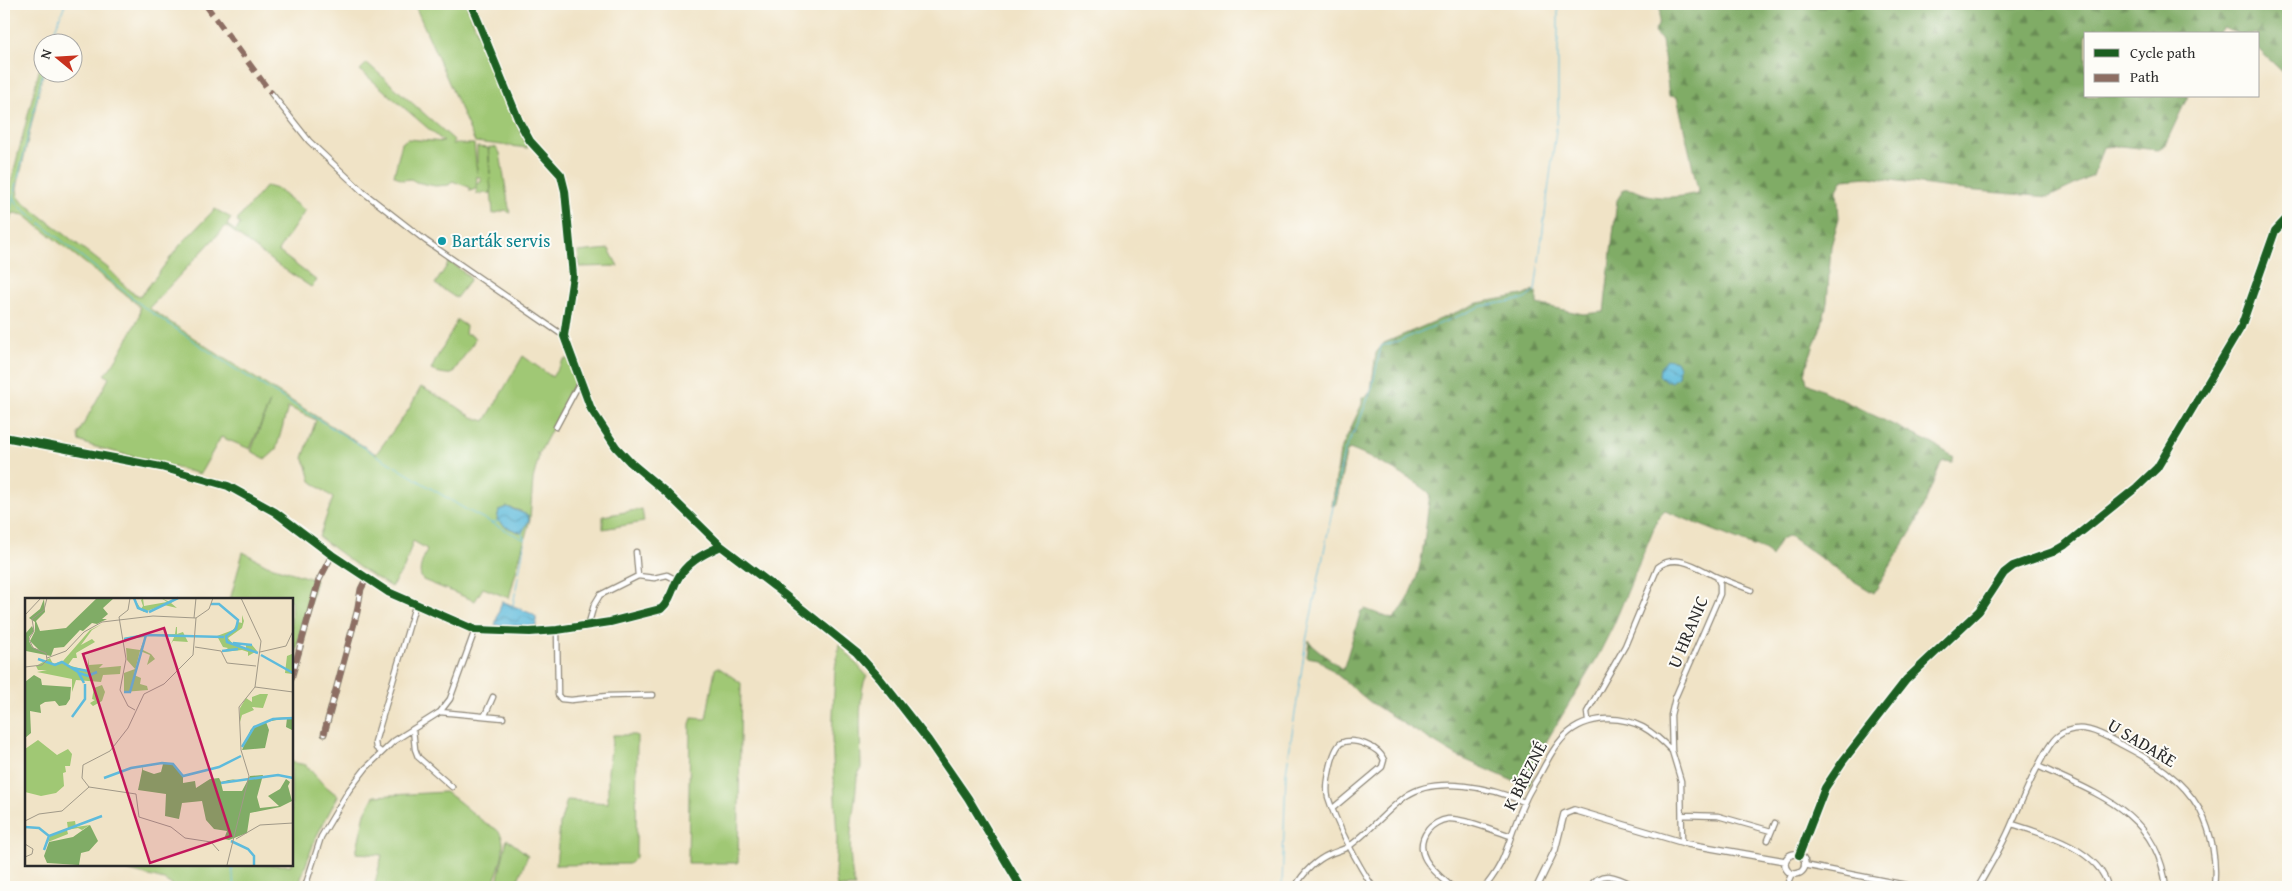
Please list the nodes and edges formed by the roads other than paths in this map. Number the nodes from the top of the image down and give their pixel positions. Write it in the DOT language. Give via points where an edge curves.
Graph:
graph roads {
  1 [pos="471,4"];
  2 [pos="271,93"];
  3 [pos="2288,216"];
  4 [pos="564,336"];
  5 [pos="580,382"];
  6 [pos="556,427"];
  7 [pos="4,437"];
  8 [pos="721,546"];
  9 [pos="636,552"];
  10 [pos="332,556"];
  11 [pos="638,576"];
  12 [pos="1717,576"];
  13 [pos="366,579"];
  14 [pos="677,580"];
  15 [pos="1751,590"];
  16 [pos="415,606"];
  17 [pos="588,626"];
  18 [pos="475,630"];
  19 [pos="557,630"];
  20 [pos="292,675"];
  21 [pos="653,695"];
  22 [pos="493,697"];
  23 [pos="440,712"];
  24 [pos="485,715"];
  25 [pos="502,718"];
  26 [pos="1588,721"];
  27 [pos="413,729"];
  28 [pos="324,734"];
  29 [pos="1672,750"];
  30 [pos="381,752"];
  31 [pos="2040,767"];
  32 [pos="452,788"];
  33 [pos="1524,802"];
  34 [pos="1333,808"];
  35 [pos="1683,814"];
  36 [pos="1775,823"];
  37 [pos="2012,824"];
  38 [pos="1771,832"];
  39 [pos="1511,836"];
  40 [pos="1768,840"];
  41 [pos="1682,841"];
  42 [pos="1350,846"];
  43 [pos="1799,855"];
  44 [pos="1785,861"];
  45 [pos="1804,866"];
  46 [pos="1792,873"];
  47 [pos="305,887"];
  48 [pos="1021,887"];
  49 [pos="1295,887"];
  50 [pos="1373,887"];
  51 [pos="1452,887"];
  52 [pos="1485,887"];
  53 [pos="1537,887"];
  54 [pos="1590,887"];
  55 [pos="1637,887"];
  56 [pos="1786,887"];
  57 [pos="1916,887"];
  58 [pos="1978,887"];
  59 [pos="2108,887"];
  60 [pos="2166,887"];
  61 [pos="2214,887"];
  1 -- 4 [label="street" via="519,121 530,141 561,175 573,276"];
  2 -- 4 [label="street" via="309,141 356,185 481,280"];
  3 -- 43 [label="street" via="2272,237 2241,327 2157,468 2065,545 2013,566 2004,573 1979,611 1906,680 1836,771 1825,788"];
  4 -- 5 [label="street"];
  5 -- 6 [label="street"];
  5 -- 8 [label="street" via="591,409 616,446"];
  7 -- 10 [label="street" via="161,467 228,486 275,512"];
  8 -- 14 [label="street" via="698,557"];
  8 -- 48 [label="street" via="836,635 881,680 968,798"];
  9 -- 11 [label="street"];
  10 -- 13 [label="street"];
  10 -- 20 [label="street" via="318,580"];
  11 -- 14 [label="street" via="654,578 667,575"];
  11 -- 17 [label="street" via="600,595"];
  12 -- 15 [label="street"];
  12 -- 26 [label="street, U HRANIC" via="1678,560 1667,560 1658,567 1625,646 1587,712"];
  12 -- 29 [label="street, U HRANIC" via="1720,594 1673,706"];
  13 -- 16 [label="street"];
  13 -- 28 [label="street"];
  14 -- 17 [label="street" via="661,609"];
  16 -- 18 [label="street"];
  16 -- 30 [label="street" via="375,742"];
  17 -- 19 [label="street"];
  18 -- 19 [label="street"];
  18 -- 23 [label="street" via="450,699"];
  19 -- 21 [label="street" via="558,696 561,699"];
  22 -- 24 [label="street"];
  23 -- 24 [label="street"];
  23 -- 27 [label="street"];
  24 -- 25 [label="street"];
  26 -- 29 [label="street, K BŘEZNÉ" via="1630,720 1656,735"];
  26 -- 33 [label="street, K BŘEZNÉ" via="1557,743"];
  27 -- 30 [label="street"];
  27 -- 32 [label="street" via="418,757"];
  29 -- 35 [label="street, U HRANIC" via="1681,781"];
  30 -- 47 [label="street" via="349,790 330,820"];
  31 -- 37 [label="street, U SADAŘE" via="2019,804"];
  31 -- 60 [label="street" via="2111,801 2138,822 2151,840 2164,871"];
  31 -- 61 [label="street, U SADAŘE" via="2049,746 2058,736 2081,729 2098,732 2165,769 2190,795 2208,830 2215,867"];
  33 -- 39 [label="street, K BŘEZNÉ"];
  33 -- 42 [label="street" via="1499,792 1445,784 1431,786 1408,795"];
  34 -- 34 [label="street" via="1328,792 1334,753 1338,745 1354,740 1378,753 1384,760 1382,767"];
  34 -- 42 [label="street"];
  35 -- 38 [label="street" via="1718,816"];
  35 -- 41 [label="street, U HRANIC"];
  36 -- 38 [label="street"];
  37 -- 58 [label="street, U SADAŘE"];
  37 -- 59 [label="street" via="2072,848 2101,870"];
  38 -- 40 [label="street"];
  39 -- 51 [label="street" via="1454,820 1443,820 1432,826 1424,837 1423,856 1428,866"];
  39 -- 52 [label="street, K BŘEZNÉ" via="1502,860"];
  41 -- 44 [label="street"];
  41 -- 53 [label="street" via="1583,812 1568,811 1564,814 1556,850"];
  42 -- 49 [label="street" via="1316,862"];
  42 -- 50 [label="street"];
  43 -- 44 [label="street" via="1790,855"];
  43 -- 45 [label="street" via="1804,859"];
  44 -- 46 [label="street" via="1786,869"];
  45 -- 46 [label="street" via="1801,871"];
  45 -- 57 [label="street"];
  46 -- 56 [label="street"];
  54 -- 55 [label="street" via="1596,880 1609,875"];
}
